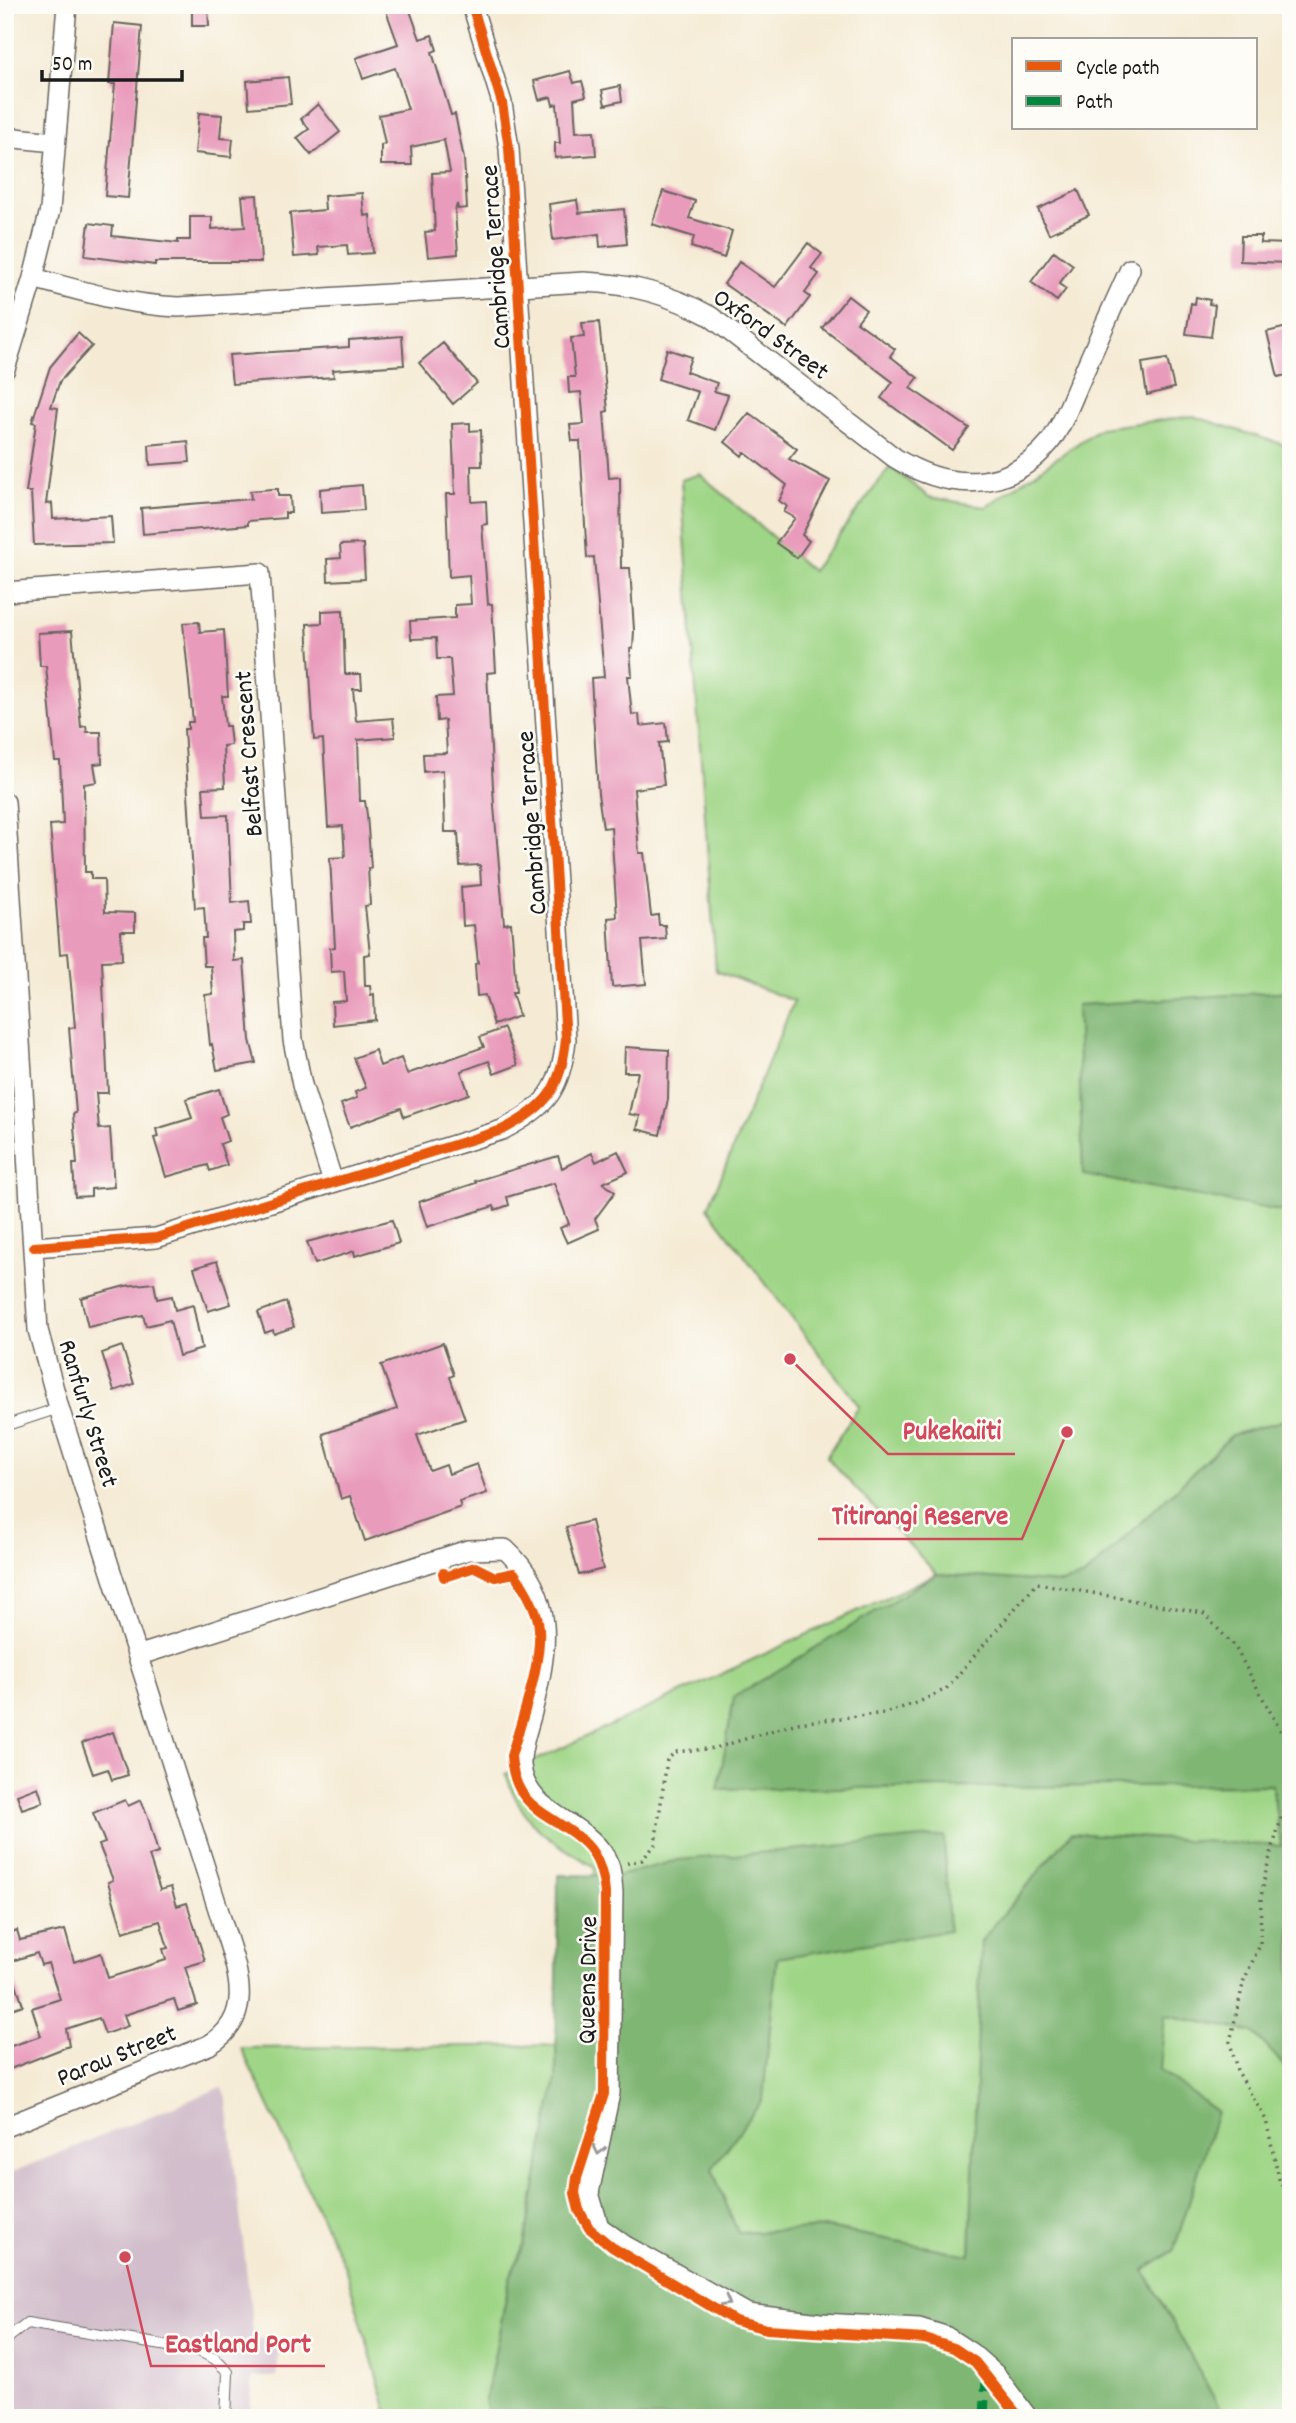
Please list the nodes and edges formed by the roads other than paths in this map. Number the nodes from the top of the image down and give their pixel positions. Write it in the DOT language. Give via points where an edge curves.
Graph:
graph roads {
  1 [pos="67,5"];
  2 [pos="472,5"];
  3 [pos="5,137"];
  4 [pos="55,142"];
  5 [pos="1130,269"];
  6 [pos="33,278"];
  7 [pos="518,285"];
  8 [pos="5,369"];
  9 [pos="5,592"];
  10 [pos="5,802"];
  11 [pos="11,986"];
  12 [pos="333,1182"];
  13 [pos="34,1247"];
  14 [pos="59,1408"];
  15 [pos="8,1425"];
  16 [pos="140,1655"];
  17 [pos="236,2018"];
  18 [pos="5,2127"];
  19 [pos="5,2344"];
  20 [pos="226,2418"];
  21 [pos="1028,2418"];
  1 -- 4 [label="street"];
  2 -- 7 [label="street, Cambridge Terrace" via="502,103"];
  3 -- 4 [label="street"];
  4 -- 6 [label="street" via="50,210"];
  5 -- 7 [label="street, Oxford Street" via="1049,442 1010,472 971,483 921,474 895,458 710,316 678,299 619,284"];
  6 -- 7 [label="street, Oxford Street" via="110,299 178,307"];
  6 -- 8 [label="street"];
  7 -- 12 [label="street, Cambridge Terrace" via="566,1039 564,1067 545,1101 502,1130"];
  9 -- 12 [label="street, Belfast Crescent" via="260,573 293,1040 302,1085"];
  10 -- 11 [label="street, Ranfurly Street"];
  11 -- 13 [label="street, Ranfurly Street"];
  12 -- 13 [label="street, Cambridge Terrace" via="156,1238"];
  13 -- 14 [label="street, Ranfurly Street" via="38,1330"];
  14 -- 15 [label="lane"];
  14 -- 16 [label="street, Ranfurly Street"];
  16 -- 17 [label="street, Ranfurly Street" via="238,1978"];
  16 -- 21 [label="street, Queens Drive, one-way" via="468,1550 505,1549 527,1575 543,1611 545,1650 521,1763 526,1788 536,1802 581,1830 610,1866 610,2093 589,2193 599,2227 748,2314 919,2328 945,2336 996,2375"];
  17 -- 18 [label="street, Parau Street" via="227,2034 209,2045"];
  19 -- 20 [label="lane" via="27,2323 198,2351 228,2372"];
}
